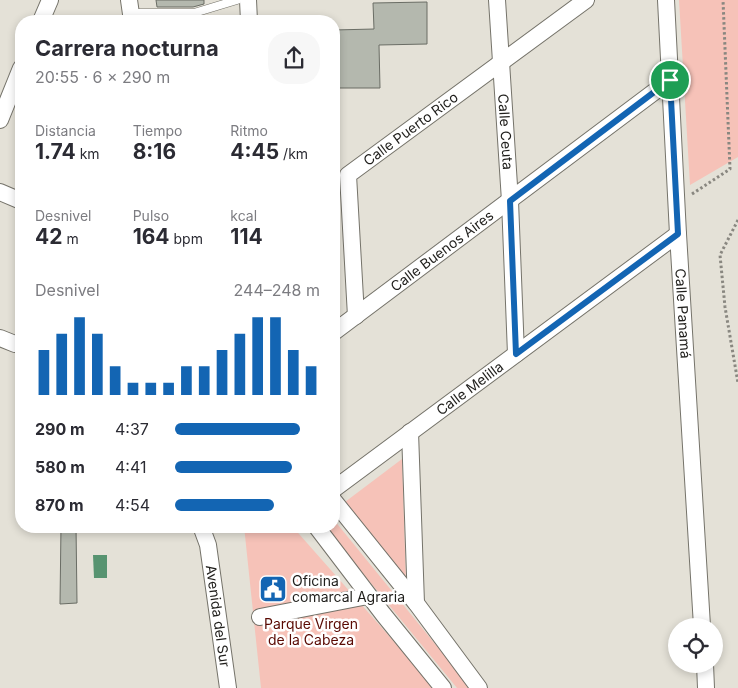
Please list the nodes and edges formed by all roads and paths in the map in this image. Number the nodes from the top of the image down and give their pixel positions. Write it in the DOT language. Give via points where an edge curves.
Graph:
graph roads {
  1 [pos="50,0"];
  2 [pos="237,0"];
  3 [pos="248,0"];
  4 [pos="497,0"];
  5 [pos="586,0"];
  6 [pos="666,0"];
  7 [pos="723,0"];
  8 [pos="131,11"];
  9 [pos="44,15"];
  10 [pos="173,15"];
  11 [pos="199,15"];
  12 [pos="249,15"];
  13 [pos="501,63"];
  14 [pos="670,80"];
  15 [pos="15,83"];
  16 [pos="0,120"];
  17 [pos="0,192"];
  18 [pos="15,198"];
  19 [pos="510,201"];
  20 [pos="677,204"];
  21 [pos="738,220"];
  22 [pos="678,234"];
  23 [pos="356,316"];
  24 [pos="340,328"];
  25 [pos="516,354"];
  26 [pos="738,382"];
  27 [pos="410,432"];
  28 [pos="340,484"];
  29 [pos="340,508"];
  30 [pos="204,533"];
  31 [pos="209,533"];
  32 [pos="321,533"];
  33 [pos="208,545"];
  34 [pos="368,596"];
  35 [pos="416,603"];
  36 [pos="260,617"];
  37 [pos="702,618"];
  38 [pos="705,673"];
  39 [pos="228,688"];
  40 [pos="443,688"];
  41 [pos="479,688"];
  42 [pos="706,688"];
  1 -- 9 [label="street"];
  2 -- 11 [label="lane"];
  3 -- 12 [label="street"];
  4 -- 13 [label="street, Calle Ceuta"];
  5 -- 13 [label="street, Calle Puerto Rico"];
  6 -- 14 [label="street, Calle Panamá"];
  7 -- 20 [label="path" via="730,169"];
  8 -- 10 [label="lane"];
  13 -- 19 [label="street, Calle Ceuta"];
  13 -- 23 [label="street, Calle Puerto Rico" via="348,175"];
  14 -- 19 [label="street, Calle Buenos Aires"];
  14 -- 20 [label="street, Calle Panamá"];
  15 -- 16 [label="street"];
  17 -- 18 [label="street"];
  19 -- 23 [label="street, Calle Buenos Aires"];
  19 -- 25 [label="street, Calle Ceuta"];
  20 -- 22 [label="street, Calle Panamá"];
  21 -- 26 [label="path" via="720,255"];
  22 -- 25 [label="street, Calle Melilla"];
  22 -- 37 [label="street, Calle Panamá"];
  23 -- 24 [label="street, Calle Buenos Aires"];
  25 -- 27 [label="street, Calle Melilla"];
  27 -- 28 [label="street, Calle Melilla"];
  27 -- 35 [label="street"];
  29 -- 35 [label="street"];
  30 -- 33 [label="street, Avenida del Sur"];
  31 -- 33 [label="street, Avenida del Sur"];
  32 -- 34 [label="street"];
  33 -- 39 [label="street, Avenida del Sur"];
  34 -- 36 [label="street"];
  34 -- 40 [label="street"];
  35 -- 41 [label="street"];
  38 -- 42 [label="street"];
}
